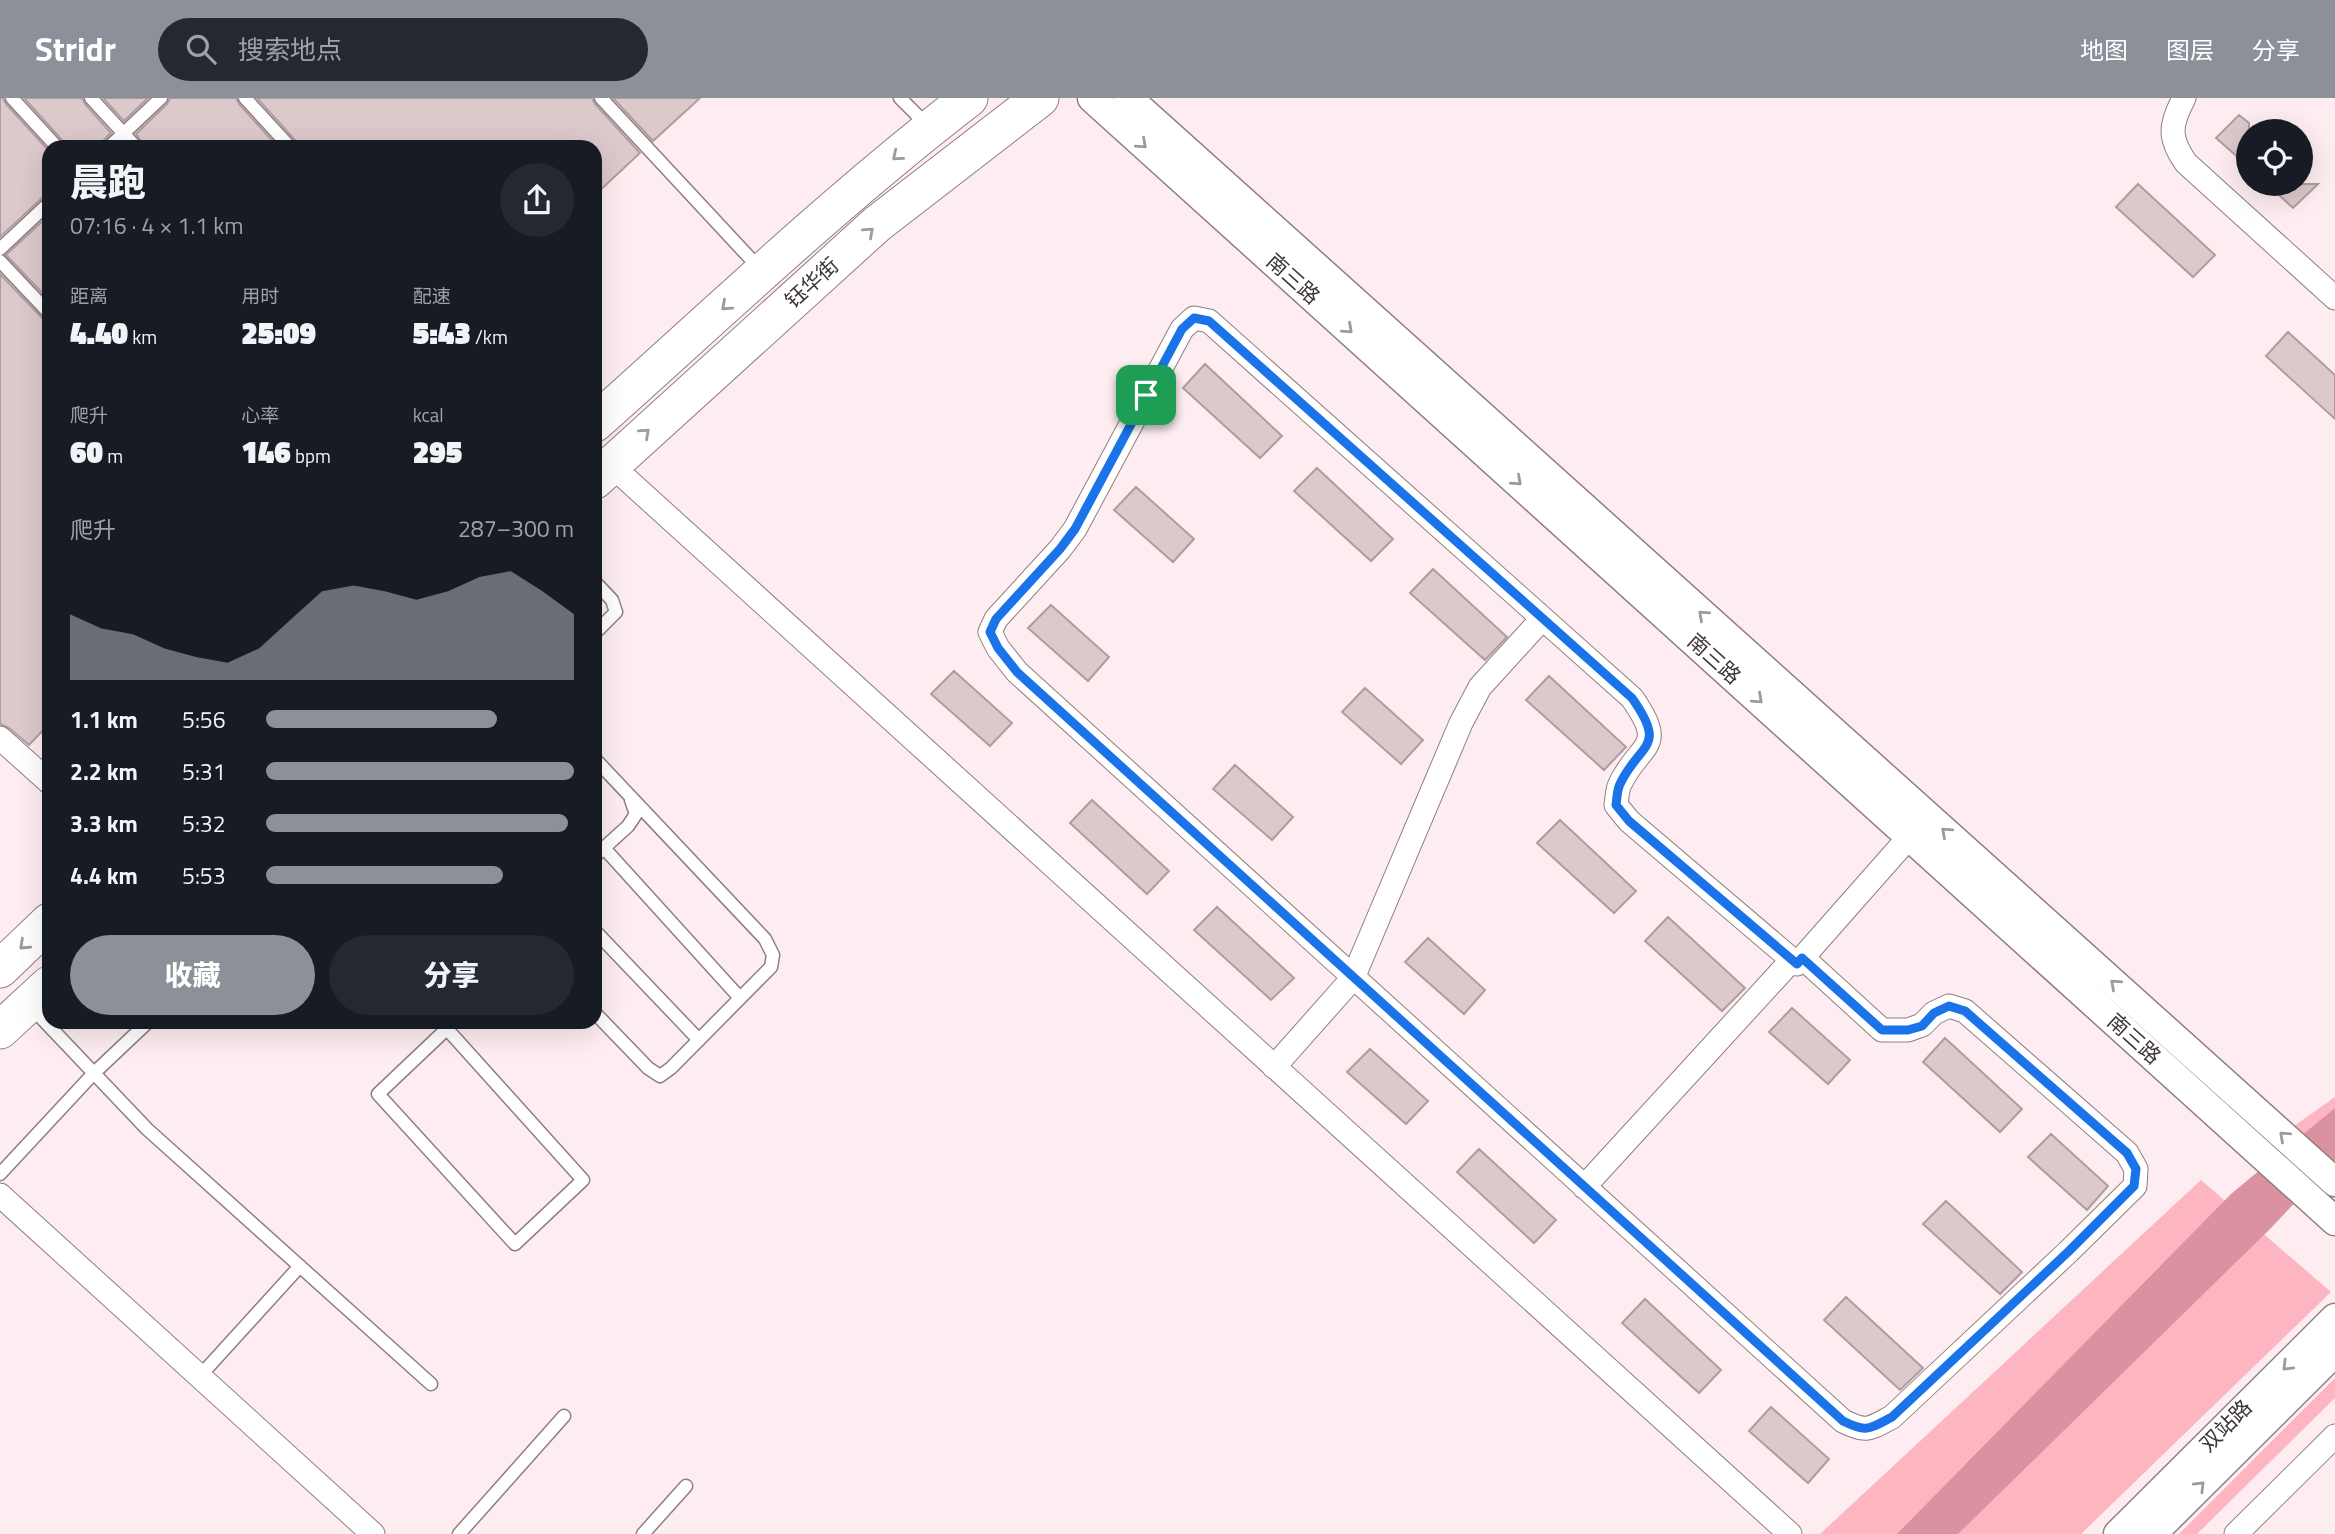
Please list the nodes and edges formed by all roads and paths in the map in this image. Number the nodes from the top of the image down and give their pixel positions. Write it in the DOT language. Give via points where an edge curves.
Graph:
graph roads {
  1 [pos="12,98"];
  2 [pos="91,98"];
  3 [pos="161,98"];
  4 [pos="245,98"];
  5 [pos="601,98"];
  6 [pos="900,98"];
  7 [pos="970,98"];
  8 [pos="1040,98"];
  9 [pos="1091,98"];
  10 [pos="1128,98"];
  11 [pos="2184,98"];
  12 [pos="930,129"];
  13 [pos="123,133"];
  14 [pos="51,140"];
  15 [pos="116,140"];
  16 [pos="130,140"];
  17 [pos="284,140"];
  18 [pos="42,210"];
  19 [pos="0,249"];
  20 [pos="0,261"];
  21 [pos="764,272"];
  22 [pos="2335,298"];
  23 [pos="42,306"];
  24 [pos="602,417"];
  25 [pos="603,472"];
  26 [pos="602,589"];
  27 [pos="1542,619"];
  28 [pos="602,627"];
  29 [pos="0,738"];
  30 [pos="602,767"];
  31 [pos="42,776"];
  32 [pos="629,797"];
  33 [pos="1910,836"];
  34 [pos="602,849"];
  35 [pos="602,855"];
  36 [pos="42,929"];
  37 [pos="602,938"];
  38 [pos="1797,959"];
  39 [pos="0,968"];
  40 [pos="1353,978"];
  41 [pos="39,994"];
  42 [pos="740,998"];
  43 [pos="602,1020"];
  44 [pos="63,1029"];
  45 [pos="140,1029"];
  46 [pos="447,1029"];
  47 [pos="454,1029"];
  48 [pos="0,1030"];
  49 [pos="699,1040"];
  50 [pos="1274,1067"];
  51 [pos="93,1073"];
  52 [pos="0,1174"];
  53 [pos="2335,1182"];
  54 [pos="1584,1187"];
  55 [pos="0,1195"];
  56 [pos="2335,1221"];
  57 [pos="300,1266"];
  58 [pos="2335,1318"];
  59 [pos="2335,1353"];
  60 [pos="200,1376"];
  61 [pos="431,1384"];
  62 [pos="564,1416"];
  63 [pos="2335,1436"];
  64 [pos="686,1486"];
  65 [pos="373,1534"];
  66 [pos="459,1534"];
  67 [pos="643,1534"];
  68 [pos="1790,1534"];
  69 [pos="2118,1534"];
  70 [pos="2152,1534"];
  71 [pos="2236,1534"];
  1 -- 14 [label="lane"];
  2 -- 13 [label="lane"];
  3 -- 13 [label="lane"];
  4 -- 17 [label="lane"];
  5 -- 21 [label="lane"];
  6 -- 12 [label="lane"];
  7 -- 12 [label="main road, 钰华街"];
  25 -- 8 [label="main road, 钰华街, one-way" via="877,224"];
  9 -- 33 [label="street, 南三路, one-way"];
  53 -- 10 [label="street, 南三路, one-way"];
  11 -- 22 [label="street" via="2172,130 2186,163"];
  12 -- 21 [label="main road, 钰华街, one-way"];
  13 -- 15 [label="lane"];
  13 -- 16 [label="lane"];
  18 -- 19 [label="lane"];
  20 -- 23 [label="lane"];
  21 -- 24 [label="main road, 钰华街, one-way"];
  25 -- 50 [label="street"];
  26 -- 28 [label="lane" via="616,612"];
  27 -- 38 [label="street" via="1632,698 1646,718 1648,746 1619,786 1616,805 1629,821"];
  27 -- 40 [label="street" via="1480,687 1461,723"];
  27 -- 40 [label="street" via="1209,321 1194,318 1182,329 1075,529 996,619 990,632 1017,672"];
  29 -- 31 [label="street"];
  30 -- 32 [label="lane"];
  32 -- 34 [label="lane" via="636,814"];
  32 -- 42 [label="lane" via="765,939 773,955 771,967"];
  33 -- 38 [label="street"];
  33 -- 56 [label="street, 南三路"];
  35 -- 42 [label="lane"];
  36 -- 39 [label="main road, one-way"];
  37 -- 49 [label="lane"];
  38 -- 54 [label="street"];
  38 -- 54 [label="street" via="1882,1030 1922,1026 1949,1006 1965,1011 2127,1153 2136,1169 2134,1186 1892,1417 1859,1429 1843,1421"];
  40 -- 50 [label="street"];
  40 -- 54 [label="street"];
  41 -- 48 [label="main road"];
  42 -- 49 [label="lane"];
  43 -- 49 [label="lane" via="660,1076"];
  44 -- 51 [label="lane"];
  45 -- 51 [label="lane"];
  46 -- 47 [label="lane" via="378,1094 515,1244 583,1180"];
  50 -- 68 [label="street"];
  51 -- 52 [label="lane"];
  51 -- 57 [label="lane" via="147,1129"];
  55 -- 60 [label="street"];
  57 -- 60 [label="lane"];
  57 -- 61 [label="lane"];
  58 -- 69 [label="street, 双站路, one-way"];
  70 -- 59 [label="street, 双站路, one-way"];
  60 -- 65 [label="street"];
  62 -- 66 [label="lane"];
  63 -- 71 [label="street"];
  64 -- 67 [label="lane"];
}
